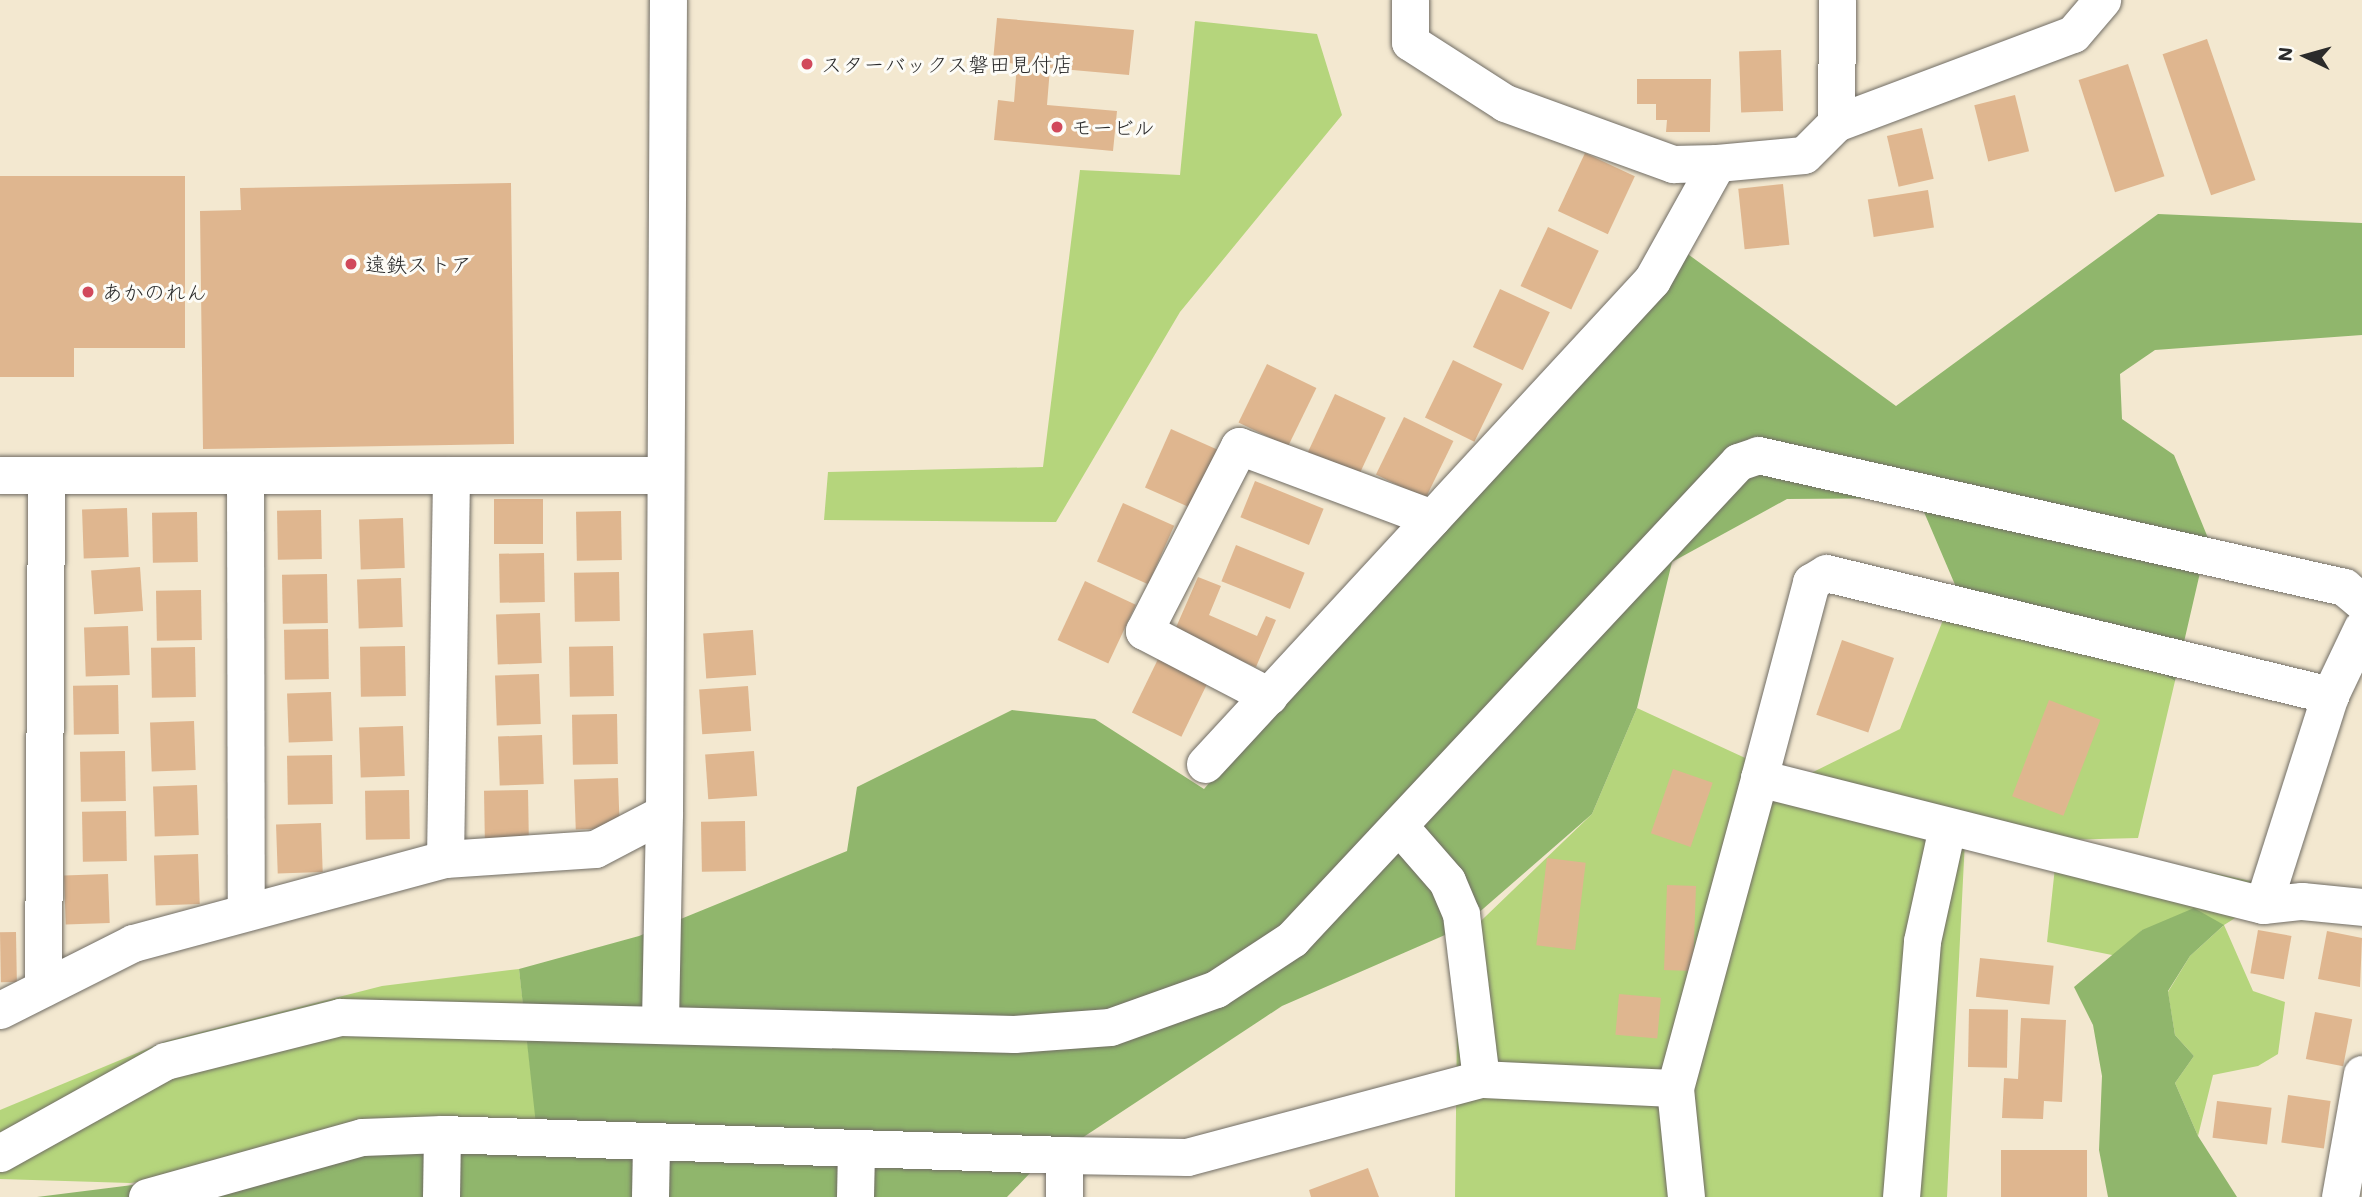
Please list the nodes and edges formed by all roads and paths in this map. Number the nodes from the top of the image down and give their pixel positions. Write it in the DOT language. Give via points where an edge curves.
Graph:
graph roads {
  1 [pos="668,0"];
  2 [pos="1410,0"];
  3 [pos="1838,0"];
  4 [pos="2102,0"];
  5 [pos="1836,123"];
  6 [pos="1717,163"];
  7 [pos="0,475"];
  8 [pos="46,475"];
  9 [pos="245,475"];
  10 [pos="451,475"];
  11 [pos="662,475"];
  12 [pos="1432,518"];
  13 [pos="2362,602"];
  14 [pos="2362,628"];
  15 [pos="2330,695"];
  16 [pos="1269,696"];
  17 [pos="1205,764"];
  18 [pos="1759,778"];
  19 [pos="664,813"];
  20 [pos="1399,826"];
  21 [pos="1947,827"];
  22 [pos="444,859"];
  23 [pos="2263,905"];
  24 [pos="2362,907"];
  25 [pos="246,912"];
  26 [pos="43,988"];
  27 [pos="0,1010"];
  28 [pos="660,1022"];
  29 [pos="2362,1074"];
  30 [pos="1481,1079"];
  31 [pos="1675,1088"];
  32 [pos="442,1133"];
  33 [pos="650,1146"];
  34 [pos="856,1151"];
  35 [pos="0,1153"];
  36 [pos="1065,1155"];
  37 [pos="230,1185"];
  38 [pos="147,1197"];
  39 [pos="441,1197"];
  40 [pos="650,1197"];
  41 [pos="855,1197"];
  42 [pos="1064,1197"];
  43 [pos="1686,1197"];
  44 [pos="1901,1197"];
  45 [pos="2340,1197"];
  1 -- 11 [label="street"];
  2 -- 6 [label="street" via="1410,42 1505,103 1673,164"];
  3 -- 5 [label="street"];
  4 -- 5 [label="street" via="2073,34"];
  5 -- 6 [label="street" via="1804,155"];
  6 -- 12 [label="street" via="1652,280"];
  7 -- 8 [label="street"];
  8 -- 9 [label="street"];
  8 -- 26 [label="street"];
  9 -- 10 [label="street"];
  9 -- 25 [label="street"];
  10 -- 11 [label="street"];
  10 -- 22 [label="street"];
  11 -- 19 [label="street"];
  12 -- 16 [label="street"];
  12 -- 16 [label="street" via="1239,446 1144,631"];
  13 -- 20 [label="street" via="2344,587 1758,455 1738,462"];
  14 -- 15 [label="street"];
  15 -- 18 [label="street" via="1826,573 1811,582"];
  15 -- 23 [label="street"];
  16 -- 17 [label="street"];
  18 -- 21 [label="street"];
  18 -- 31 [label="street"];
  19 -- 22 [label="street" via="595,849"];
  19 -- 28 [label="street"];
  20 -- 28 [label="street" via="1292,939 1216,989 1110,1027 1014,1034"];
  20 -- 30 [label="street" via="1447,881 1461,914"];
  21 -- 23 [label="street"];
  21 -- 44 [label="street" via="1922,941"];
  22 -- 25 [label="street"];
  23 -- 24 [label="street" via="2302,901"];
  25 -- 26 [label="street" via="133,943"];
  26 -- 27 [label="street"];
  28 -- 35 [label="street" via="340,1017 165,1061"];
  29 -- 45 [label="street"];
  30 -- 31 [label="street"];
  30 -- 36 [label="street" via="1187,1157"];
  31 -- 43 [label="street"];
  32 -- 33 [label="street"];
  32 -- 37 [label="street" via="362,1137"];
  32 -- 39 [label="street"];
  33 -- 34 [label="street"];
  33 -- 40 [label="street"];
  34 -- 36 [label="street"];
  34 -- 41 [label="street"];
  36 -- 42 [label="street"];
  37 -- 38 [label="street"];
}
